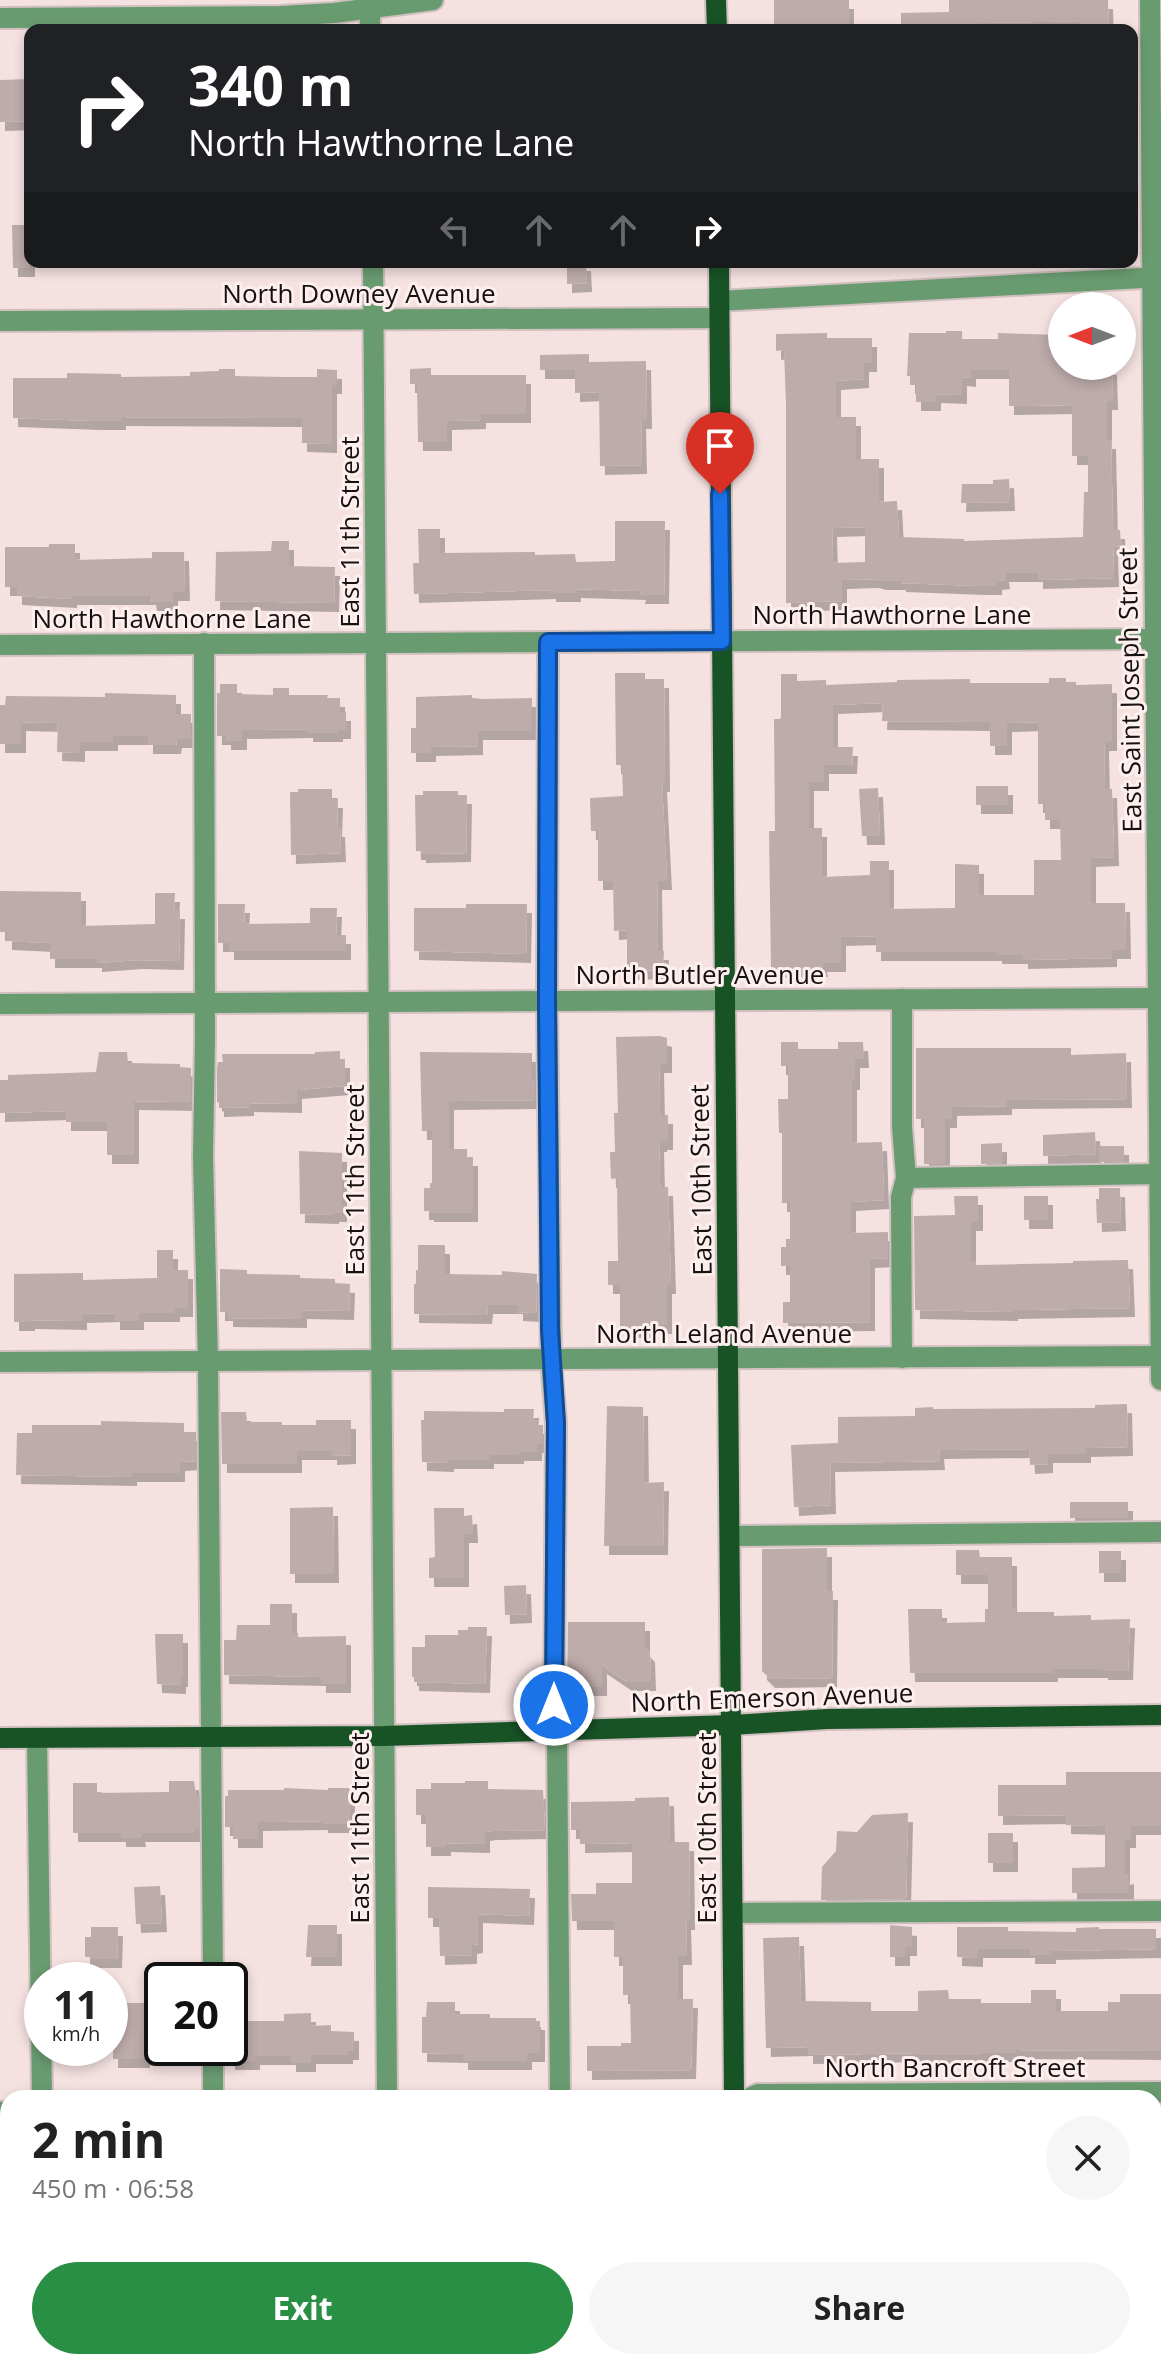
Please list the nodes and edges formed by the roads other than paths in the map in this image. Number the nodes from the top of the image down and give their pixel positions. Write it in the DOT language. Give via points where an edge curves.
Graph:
graph roads {
  1 [pos="433,0"];
  2 [pos="716,0"];
  3 [pos="1150,0"];
  4 [pos="370,4"];
  5 [pos="79,9"];
  6 [pos="0,18"];
  7 [pos="717,24"];
  8 [pos="373,268"];
  9 [pos="719,268"];
  10 [pos="1156,277"];
  11 [pos="719,309"];
  12 [pos="373,319"];
  13 [pos="0,321"];
  14 [pos="1158,639"];
  15 [pos="722,641"];
  16 [pos="548,642"];
  17 [pos="204,643"];
  18 [pos="376,643"];
  19 [pos="0,645"];
  20 [pos="1160,998"];
  21 [pos="902,999"];
  22 [pos="724,1000"];
  23 [pos="547,1001"];
  24 [pos="204,1002"];
  25 [pos="378,1002"];
  26 [pos="0,1004"];
  27 [pos="1160,1174"];
  28 [pos="906,1178"];
  29 [pos="1161,1356"];
  30 [pos="902,1358"];
  31 [pos="728,1359"];
  32 [pos="551,1360"];
  33 [pos="208,1361"];
  34 [pos="381,1361"];
  35 [pos="0,1362"];
  36 [pos="1161,1380"];
  37 [pos="1161,1532"];
  38 [pos="730,1536"];
  39 [pos="1161,1715"];
  40 [pos="732,1725"];
  41 [pos="557,1730"];
  42 [pos="384,1736"];
  43 [pos="209,1737"];
  44 [pos="0,1738"];
  45 [pos="37,1738"];
  46 [pos="1161,1911"];
  47 [pos="733,1913"];
  48 [pos="213,1962"];
  49 [pos="213,2066"];
  50 [pos="42,2090"];
  51 [pos="213,2090"];
  52 [pos="387,2090"];
  53 [pos="560,2090"];
  54 [pos="734,2090"];
  1 -- 4 [label="street"];
  2 -- 7 [label="main road"];
  3 -- 10 [label="street, East Saint Joseph Street"];
  4 -- 5 [label="street" via="280,16"];
  5 -- 6 [label="street"];
  8 -- 12 [label="street, East 11th Street"];
  9 -- 11 [label="main road, East 10th Street"];
  10 -- 11 [label="street, North Downey Avenue"];
  10 -- 14 [label="street, East Saint Joseph Street"];
  11 -- 12 [label="street, North Downey Avenue"];
  11 -- 15 [label="main road, East 10th Street"];
  12 -- 13 [label="street, North Downey Avenue"];
  12 -- 18 [label="street, East 11th Street"];
  14 -- 15 [label="street, North Hawthorne Lane"];
  14 -- 20 [label="street, East Saint Joseph Street"];
  15 -- 16 [label="street, North Hawthorne Lane"];
  15 -- 22 [label="main road, East 10th Street"];
  16 -- 18 [label="street, North Hawthorne Lane"];
  16 -- 23 [label="street"];
  17 -- 18 [label="street, North Hawthorne Lane"];
  17 -- 19 [label="street, North Hawthorne Lane"];
  17 -- 24 [label="street"];
  18 -- 25 [label="street, East 11th Street"];
  20 -- 21 [label="street, North Butler Avenue"];
  20 -- 27 [label="street, East Saint Joseph Street"];
  21 -- 22 [label="street, North Butler Avenue"];
  21 -- 28 [label="street"];
  22 -- 23 [label="street, North Butler Avenue"];
  22 -- 31 [label="main road, East 10th Street"];
  23 -- 25 [label="street, North Butler Avenue"];
  23 -- 32 [label="street"];
  24 -- 25 [label="street, North Butler Avenue"];
  24 -- 26 [label="street, North Butler Avenue"];
  24 -- 33 [label="street"];
  25 -- 34 [label="street, East 11th Street"];
  27 -- 28 [label="street"];
  27 -- 29 [label="street, East Saint Joseph Street"];
  28 -- 30 [label="street" via="901,1197"];
  29 -- 30 [label="street, North Leland Avenue"];
  29 -- 36 [label="street, East Saint Joseph Street"];
  30 -- 31 [label="street, North Leland Avenue"];
  31 -- 32 [label="street, North Leland Avenue"];
  31 -- 38 [label="main road, East 10th Street"];
  32 -- 34 [label="street, North Leland Avenue"];
  32 -- 41 [label="street"];
  33 -- 34 [label="street, North Leland Avenue"];
  33 -- 35 [label="street, North Leland Avenue"];
  33 -- 43 [label="street"];
  34 -- 42 [label="street, East 11th Street"];
  37 -- 38 [label="street"];
  38 -- 40 [label="main road, East 10th Street"];
  39 -- 40 [label="main road, North Emerson Avenue"];
  40 -- 41 [label="main road, North Emerson Avenue"];
  40 -- 47 [label="main road, East 10th Street"];
  41 -- 42 [label="main road, North Emerson Avenue"];
  41 -- 53 [label="street"];
  42 -- 43 [label="main road, North Emerson Avenue"];
  42 -- 52 [label="street, East 11th Street"];
  43 -- 45 [label="main road, North Emerson Avenue"];
  43 -- 48 [label="street"];
  44 -- 45 [label="main road, North Emerson Avenue"];
  45 -- 50 [label="street"];
  46 -- 47 [label="street"];
  47 -- 54 [label="main road, East 10th Street"];
  49 -- 51 [label="street"];
}
